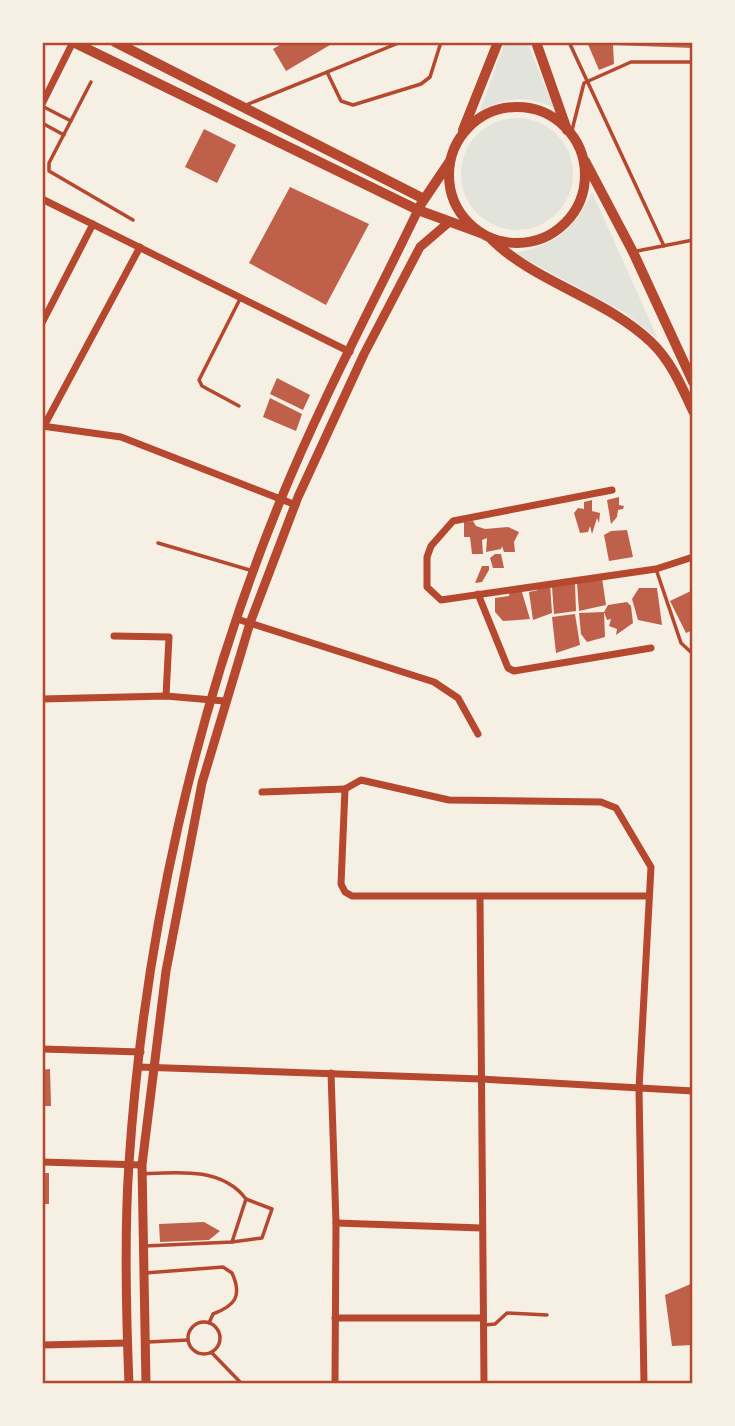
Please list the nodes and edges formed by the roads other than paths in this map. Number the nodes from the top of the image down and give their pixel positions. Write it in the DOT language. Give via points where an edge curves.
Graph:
graph roads {
  1 [pos="73,42"];
  2 [pos="115,42"];
  3 [pos="401,42"];
  4 [pos="442,42"];
  5 [pos="498,42"];
  6 [pos="536,42"];
  7 [pos="569,42"];
  8 [pos="693,62"];
  9 [pos="327,72"];
  10 [pos="91,82"];
  11 [pos="587,82"];
  12 [pos="42,105"];
  13 [pos="240,107"];
  14 [pos="71,121"];
  15 [pos="42,123"];
  16 [pos="569,132"];
  17 [pos="64,135"];
  18 [pos="460,138"];
  19 [pos="582,155"];
  20 [pos="450,161"];
  21 [pos="42,199"];
  22 [pos="424,199"];
  23 [pos="418,210"];
  24 [pos="133,220"];
  25 [pos="449,223"];
  26 [pos="93,224"];
  27 [pos="486,236"];
  28 [pos="693,240"];
  29 [pos="664,246"];
  30 [pos="140,247"];
  31 [pos="634,252"];
  32 [pos="240,297"];
  33 [pos="42,323"];
  34 [pos="350,352"];
  35 [pos="693,382"];
  36 [pos="239,406"];
  37 [pos="693,411"];
  38 [pos="43,426"];
  39 [pos="612,490"];
  40 [pos="281,498"];
  41 [pos="296,505"];
  42 [pos="158,543"];
  43 [pos="693,557"];
  44 [pos="656,569"];
  45 [pos="254,572"];
  46 [pos="478,594"];
  47 [pos="237,619"];
  48 [pos="250,623"];
  49 [pos="114,636"];
  50 [pos="651,648"];
  51 [pos="693,654"];
  52 [pos="166,696"];
  53 [pos="210,698"];
  54 [pos="42,699"];
  55 [pos="224,701"];
  56 [pos="478,734"];
  57 [pos="345,789"];
  58 [pos="262,792"];
  59 [pos="649,896"];
  60 [pos="480,898"];
  61 [pos="42,1049"];
  62 [pos="141,1052"];
  63 [pos="139,1067"];
  64 [pos="155,1068"];
  65 [pos="331,1073"];
  66 [pos="481,1079"];
  67 [pos="639,1088"];
  68 [pos="693,1091"];
  69 [pos="42,1162"];
  70 [pos="129,1164"];
  71 [pos="142,1169"];
  72 [pos="246,1199"];
  73 [pos="336,1223"];
  74 [pos="482,1228"];
  75 [pos="232,1242"];
  76 [pos="143,1246"];
  77 [pos="144,1273"];
  78 [pos="547,1315"];
  79 [pos="335,1318"];
  80 [pos="208,1322"];
  81 [pos="483,1322"];
  82 [pos="188,1340"];
  83 [pos="146,1342"];
  84 [pos="127,1343"];
  85 [pos="42,1345"];
  86 [pos="212,1353"];
  87 [pos="129,1384"];
  88 [pos="146,1384"];
  89 [pos="242,1384"];
  90 [pos="335,1384"];
  91 [pos="484,1384"];
  92 [pos="644,1384"];
  1 -- 12 [label="street"];
  1 -- 23 [label="main road"];
  2 -- 13 [label="main road"];
  3 -- 9 [label="lane"];
  4 -- 9 [label="lane" via="430,77 353,105 341,102"];
  5 -- 18 [label="main road"];
  6 -- 16 [label="main road"];
  7 -- 11 [label="lane"];
  8 -- 11 [label="lane" via="631,62"];
  9 -- 13 [label="lane"];
  10 -- 14 [label="lane"];
  11 -- 16 [label="lane"];
  11 -- 29 [label="lane"];
  12 -- 14 [label="lane"];
  13 -- 22 [label="main road"];
  14 -- 17 [label="lane"];
  15 -- 17 [label="lane"];
  16 -- 18 [label="main road" via="551,117 511,107 474,122"];
  16 -- 19 [label="main road"];
  17 -- 24 [label="lane" via="49,171"];
  18 -- 20 [label="main road"];
  19 -- 27 [label="main road" via="585,177 581,198 562,225 534,242 512,243"];
  19 -- 31 [label="main road"];
  20 -- 22 [label="main road"];
  20 -- 27 [label="main road" via="454,202 465,220"];
  21 -- 26 [label="street"];
  22 -- 23 [label="main road"];
  23 -- 25 [label="main road"];
  23 -- 34 [label="street"];
  25 -- 27 [label="main road"];
  25 -- 41 [label="street" via="420,247 364,354"];
  26 -- 30 [label="street"];
  26 -- 33 [label="street"];
  27 -- 37 [label="main road" via="510,257 626,321 653,343 676,374"];
  28 -- 29 [label="lane"];
  29 -- 31 [label="lane"];
  30 -- 32 [label="street"];
  30 -- 38 [label="street"];
  31 -- 35 [label="main road"];
  32 -- 34 [label="street"];
  32 -- 36 [label="lane" via="199,380"];
  34 -- 40 [label="street"];
  38 -- 40 [label="street" via="121,437"];
  39 -- 46 [label="street" via="453,522 431,546 427,587 441,600"];
  40 -- 41 [label="street"];
  40 -- 45 [label="street"];
  41 -- 48 [label="street"];
  42 -- 45 [label="lane"];
  43 -- 44 [label="street"];
  44 -- 46 [label="street"];
  44 -- 51 [label="lane" via="681,643"];
  45 -- 47 [label="street"];
  46 -- 50 [label="street" via="514,671"];
  47 -- 48 [label="street"];
  47 -- 53 [label="street"];
  48 -- 55 [label="street"];
  48 -- 56 [label="street" via="434,682 458,698"];
  49 -- 52 [label="street" via="169,637"];
  52 -- 53 [label="street"];
  52 -- 54 [label="street"];
  53 -- 55 [label="street"];
  53 -- 62 [label="street" via="167,886"];
  55 -- 64 [label="street" via="180,887"];
  57 -- 58 [label="street"];
  57 -- 59 [label="street" via="361,780 449,800 601,802 615,808 651,867"];
  57 -- 60 [label="street" via="341,884 345,892 352,896"];
  59 -- 60 [label="street"];
  59 -- 67 [label="street"];
  60 -- 66 [label="street"];
  61 -- 62 [label="street"];
  62 -- 63 [label="street"];
  63 -- 64 [label="street"];
  63 -- 70 [label="street"];
  64 -- 65 [label="street"];
  64 -- 71 [label="street"];
  65 -- 66 [label="street"];
  65 -- 73 [label="street"];
  66 -- 67 [label="street"];
  66 -- 74 [label="street"];
  67 -- 68 [label="street"];
  67 -- 92 [label="street"];
  69 -- 70 [label="street"];
  70 -- 71 [label="street"];
  70 -- 84 [label="street"];
  71 -- 72 [label="lane" via="208,1174 239,1190"];
  71 -- 76 [label="street"];
  72 -- 75 [label="lane"];
  72 -- 75 [label="lane" via="272,1209 271,1217 262,1238"];
  73 -- 74 [label="street"];
  73 -- 79 [label="street"];
  74 -- 81 [label="street"];
  75 -- 76 [label="lane"];
  76 -- 77 [label="street"];
  77 -- 80 [label="lane" via="223,1267 232,1272 236,1301"];
  77 -- 83 [label="street"];
  78 -- 81 [label="lane" via="507,1313 495,1324"];
  79 -- 81 [label="street"];
  79 -- 90 [label="street"];
  80 -- 82 [label="lane" via="191,1328"];
  80 -- 86 [label="lane" via="220,1336"];
  81 -- 91 [label="street"];
  82 -- 83 [label="lane"];
  82 -- 86 [label="lane" via="200,1354"];
  83 -- 88 [label="street"];
  84 -- 85 [label="street"];
  84 -- 87 [label="street"];
  86 -- 89 [label="lane"];
}
